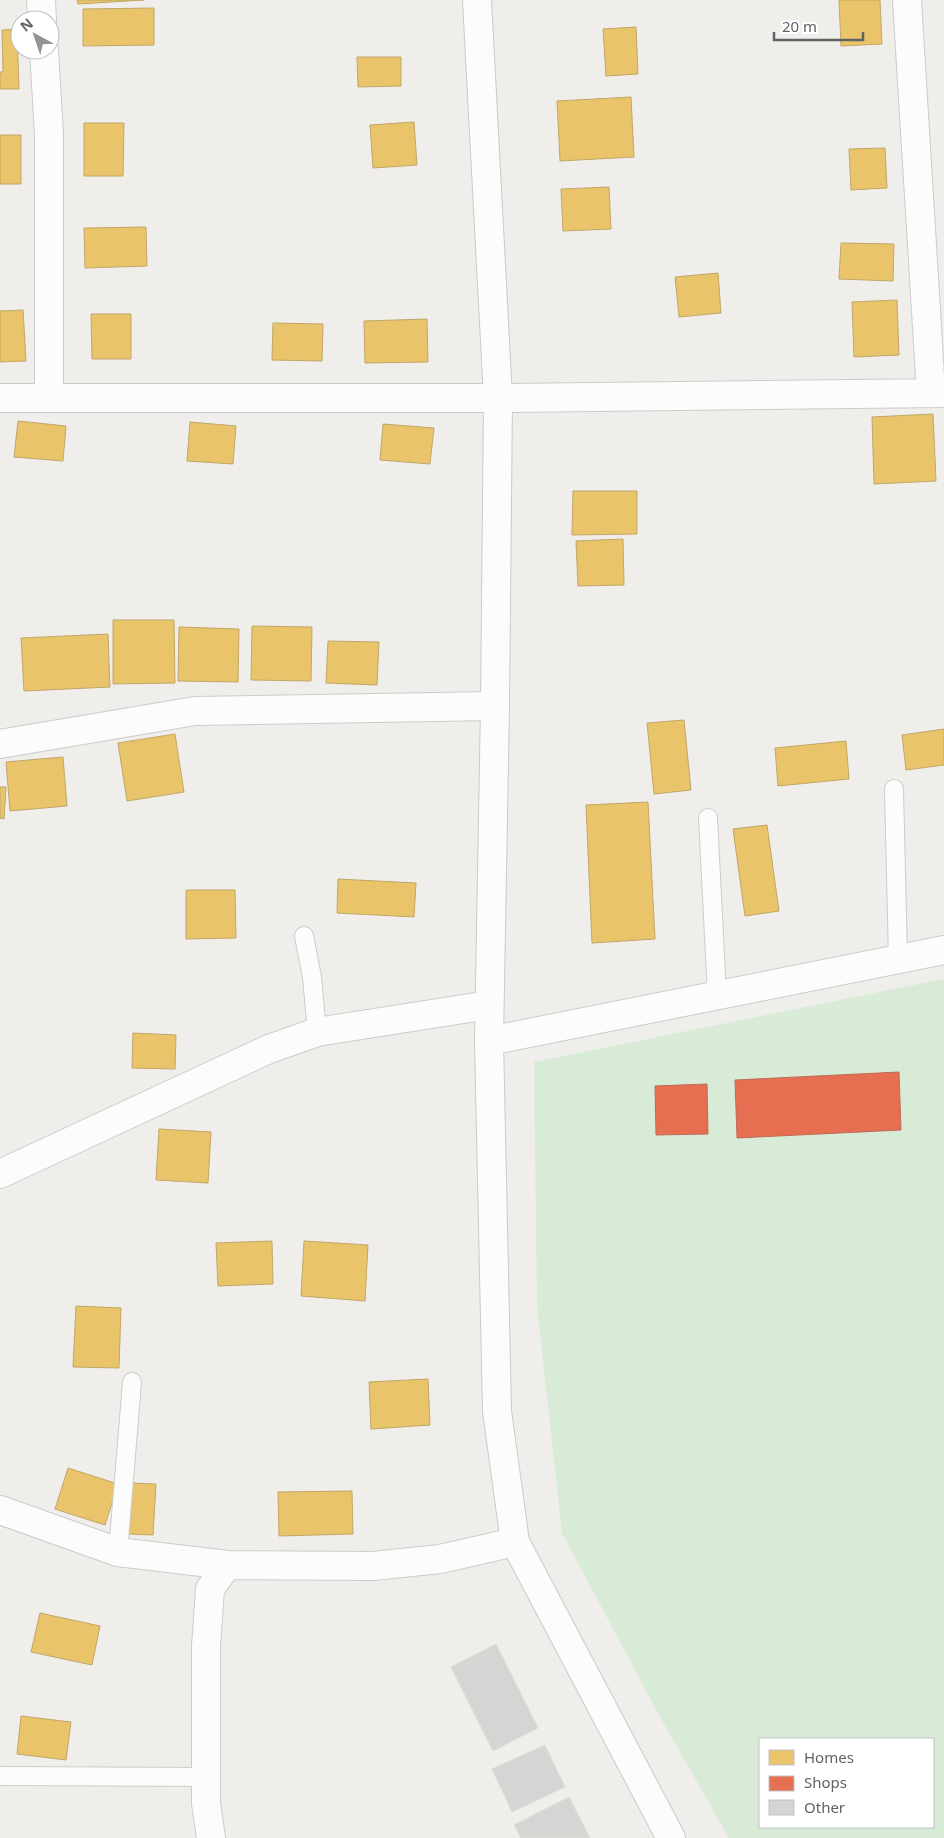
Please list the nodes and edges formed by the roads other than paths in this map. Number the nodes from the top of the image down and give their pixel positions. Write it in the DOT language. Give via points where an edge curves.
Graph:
graph roads {
  1 [pos="477,0"];
  2 [pos="907,0"];
  3 [pos="45,60"];
  4 [pos="937,393"];
  5 [pos="0,398"];
  6 [pos="49,398"];
  7 [pos="498,398"];
  8 [pos="495,706"];
  9 [pos="0,744"];
  10 [pos="894,788"];
  11 [pos="708,818"];
  12 [pos="304,936"];
  13 [pos="944,950"];
  14 [pos="898,959"];
  15 [pos="717,995"];
  16 [pos="489,1005"];
  17 [pos="317,1032"];
  18 [pos="488,1041"];
  19 [pos="0,1174"];
  20 [pos="132,1382"];
  21 [pos="0,1510"];
  22 [pos="515,1542"];
  23 [pos="118,1552"];
  24 [pos="227,1566"];
  25 [pos="0,1776"];
  26 [pos="206,1777"];
  27 [pos="211,1838"];
  28 [pos="671,1838"];
  1 -- 7 [label="street"];
  2 -- 4 [label="street"];
  3 -- 6 [label="street" via="49,135"];
  4 -- 7 [label="street"];
  5 -- 6 [label="street"];
  6 -- 7 [label="street"];
  7 -- 8 [label="street"];
  8 -- 9 [label="street" via="195,711"];
  8 -- 16 [label="street"];
  10 -- 14 [label="lane"];
  11 -- 15 [label="lane"];
  12 -- 17 [label="lane"];
  13 -- 14 [label="street"];
  14 -- 15 [label="street"];
  15 -- 18 [label="street"];
  16 -- 17 [label="street"];
  16 -- 18 [label="street"];
  17 -- 19 [label="street" via="269,1049"];
  18 -- 22 [label="street" via="497,1411"];
  20 -- 23 [label="lane"];
  21 -- 23 [label="street"];
  22 -- 24 [label="street" via="440,1559 373,1566"];
  22 -- 28 [label="street"];
  23 -- 24 [label="street"];
  24 -- 26 [label="street" via="210,1589 206,1646"];
  25 -- 26 [label="lane"];
  26 -- 27 [label="street"];
}
